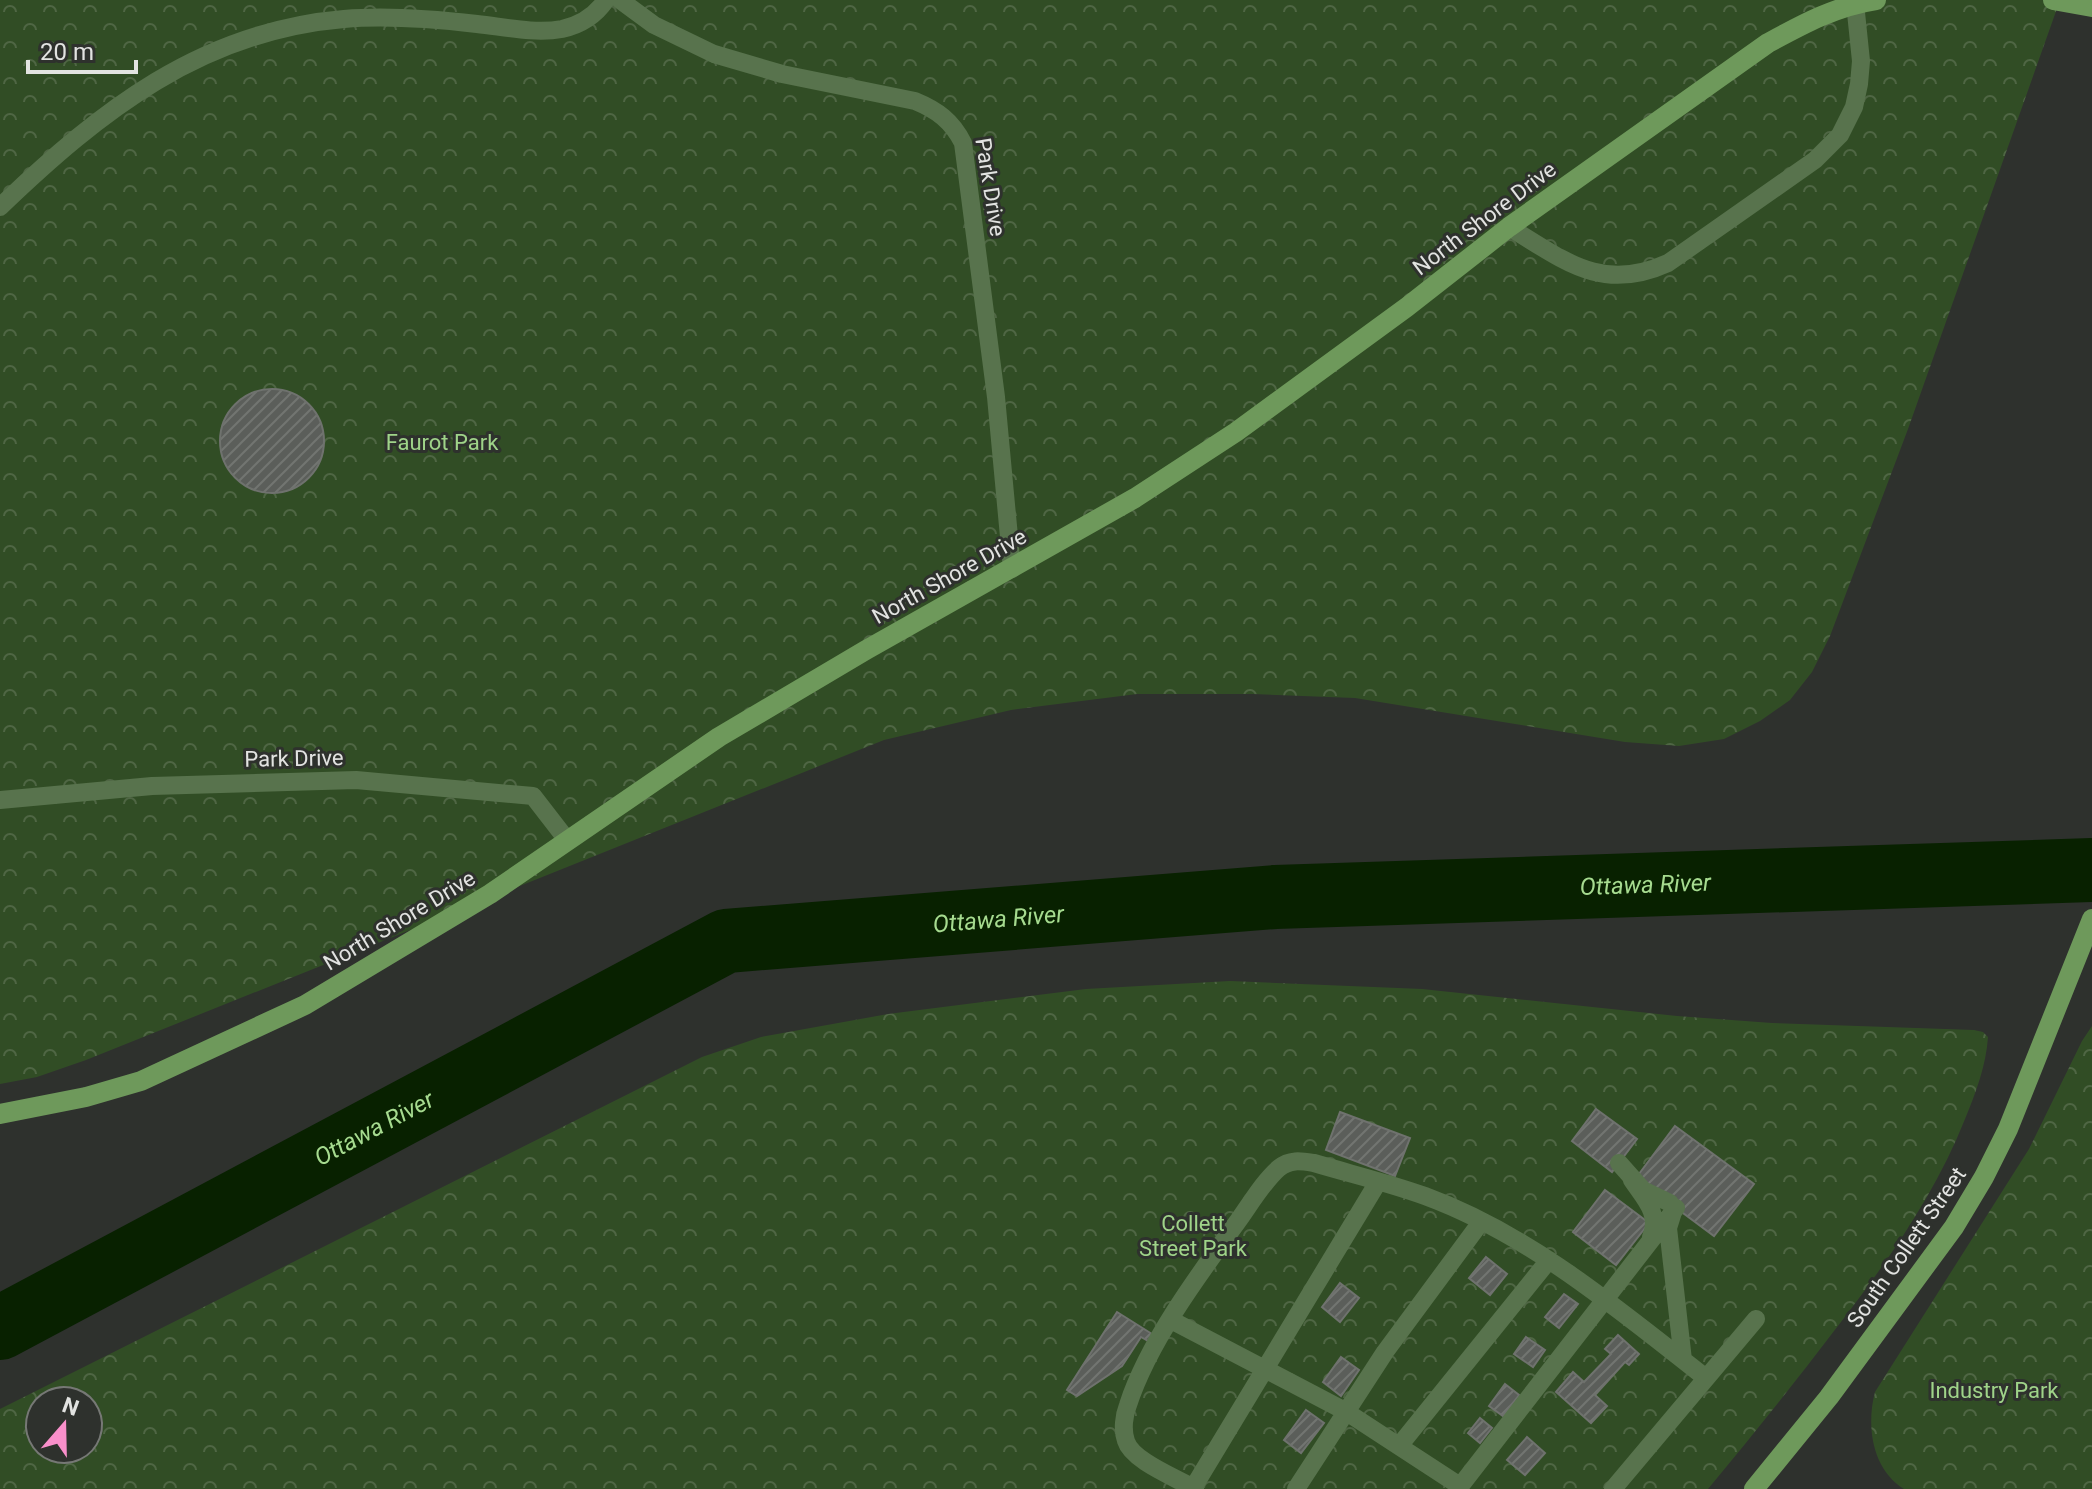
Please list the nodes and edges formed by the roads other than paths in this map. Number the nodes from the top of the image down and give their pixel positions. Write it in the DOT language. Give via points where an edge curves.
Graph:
graph roads {
  1 [pos="606,0"];
  2 [pos="620,0"];
  3 [pos="1876,0"];
  4 [pos="2053,0"];
  5 [pos="1855,3"];
  6 [pos="2092,7"];
  7 [pos="0,207"];
  8 [pos="1509,227"];
  9 [pos="1012,569"];
  10 [pos="0,800"];
  11 [pos="567,840"];
  12 [pos="2092,919"];
  13 [pos="0,1114"];
  14 [pos="1619,1163"];
  15 [pos="1632,1180"];
  16 [pos="1378,1182"];
  17 [pos="1673,1207"];
  18 [pos="1481,1222"];
  19 [pos="1646,1246"];
  20 [pos="1549,1260"];
  21 [pos="1605,1300"];
  22 [pos="1756,1319"];
  23 [pos="1171,1320"];
  24 [pos="1683,1360"];
  25 [pos="1265,1368"];
  26 [pos="1706,1378"];
  27 [pos="1345,1411"];
  28 [pos="1399,1446"];
  29 [pos="1194,1488"];
  30 [pos="1459,1488"];
  31 [pos="1296,1489"];
  32 [pos="1613,1489"];
  33 [pos="1754,1489"];
  1 -- 7 [label="lane" via="579,24 546,31 399,18 345,19 245,38 198,57 124,101"];
  2 -- 9 [label="lane, Park Drive" via="654,25 714,54 915,101 956,128 963,143 992,367"];
  3 -- 5 [label="street, North Shore Drive"];
  4 -- 6 [label="street"];
  5 -- 8 [label="street, North Shore Drive" via="1768,43"];
  5 -- 8 [label="lane" via="1859,84 1840,135 1815,160 1668,263 1649,272 1603,276 1576,268"];
  8 -- 9 [label="street, North Shore Drive" via="1236,432"];
  9 -- 11 [label="street, North Shore Drive" via="719,737"];
  10 -- 11 [label="lane, Park Drive" via="152,786 356,780 533,796"];
  11 -- 13 [label="street, North Shore Drive" via="490,894 305,1005 141,1081"];
  12 -- 33 [label="street, South Collett Street" via="1984,1177 1954,1227 1829,1397"];
  14 -- 15 [label="lane"];
  15 -- 17 [label="lane"];
  15 -- 19 [label="lane" via="1655,1219"];
  16 -- 18 [label="lane"];
  16 -- 23 [label="lane" via="1314,1163 1295,1160 1281,1166"];
  16 -- 25 [label="lane"];
  17 -- 19 [label="lane"];
  17 -- 24 [label="lane" via="1668,1228"];
  18 -- 20 [label="lane"];
  18 -- 27 [label="lane"];
  19 -- 21 [label="lane"];
  20 -- 21 [label="lane"];
  20 -- 28 [label="lane"];
  21 -- 24 [label="lane"];
  21 -- 30 [label="lane"];
  22 -- 26 [label="lane"];
  23 -- 25 [label="lane"];
  23 -- 29 [label="lane" via="1134,1389 1124,1429 1134,1453"];
  24 -- 26 [label="lane"];
  25 -- 27 [label="lane"];
  25 -- 29 [label="lane"];
  26 -- 32 [label="lane"];
  27 -- 28 [label="lane"];
  27 -- 31 [label="lane"];
  28 -- 30 [label="lane"];
}
